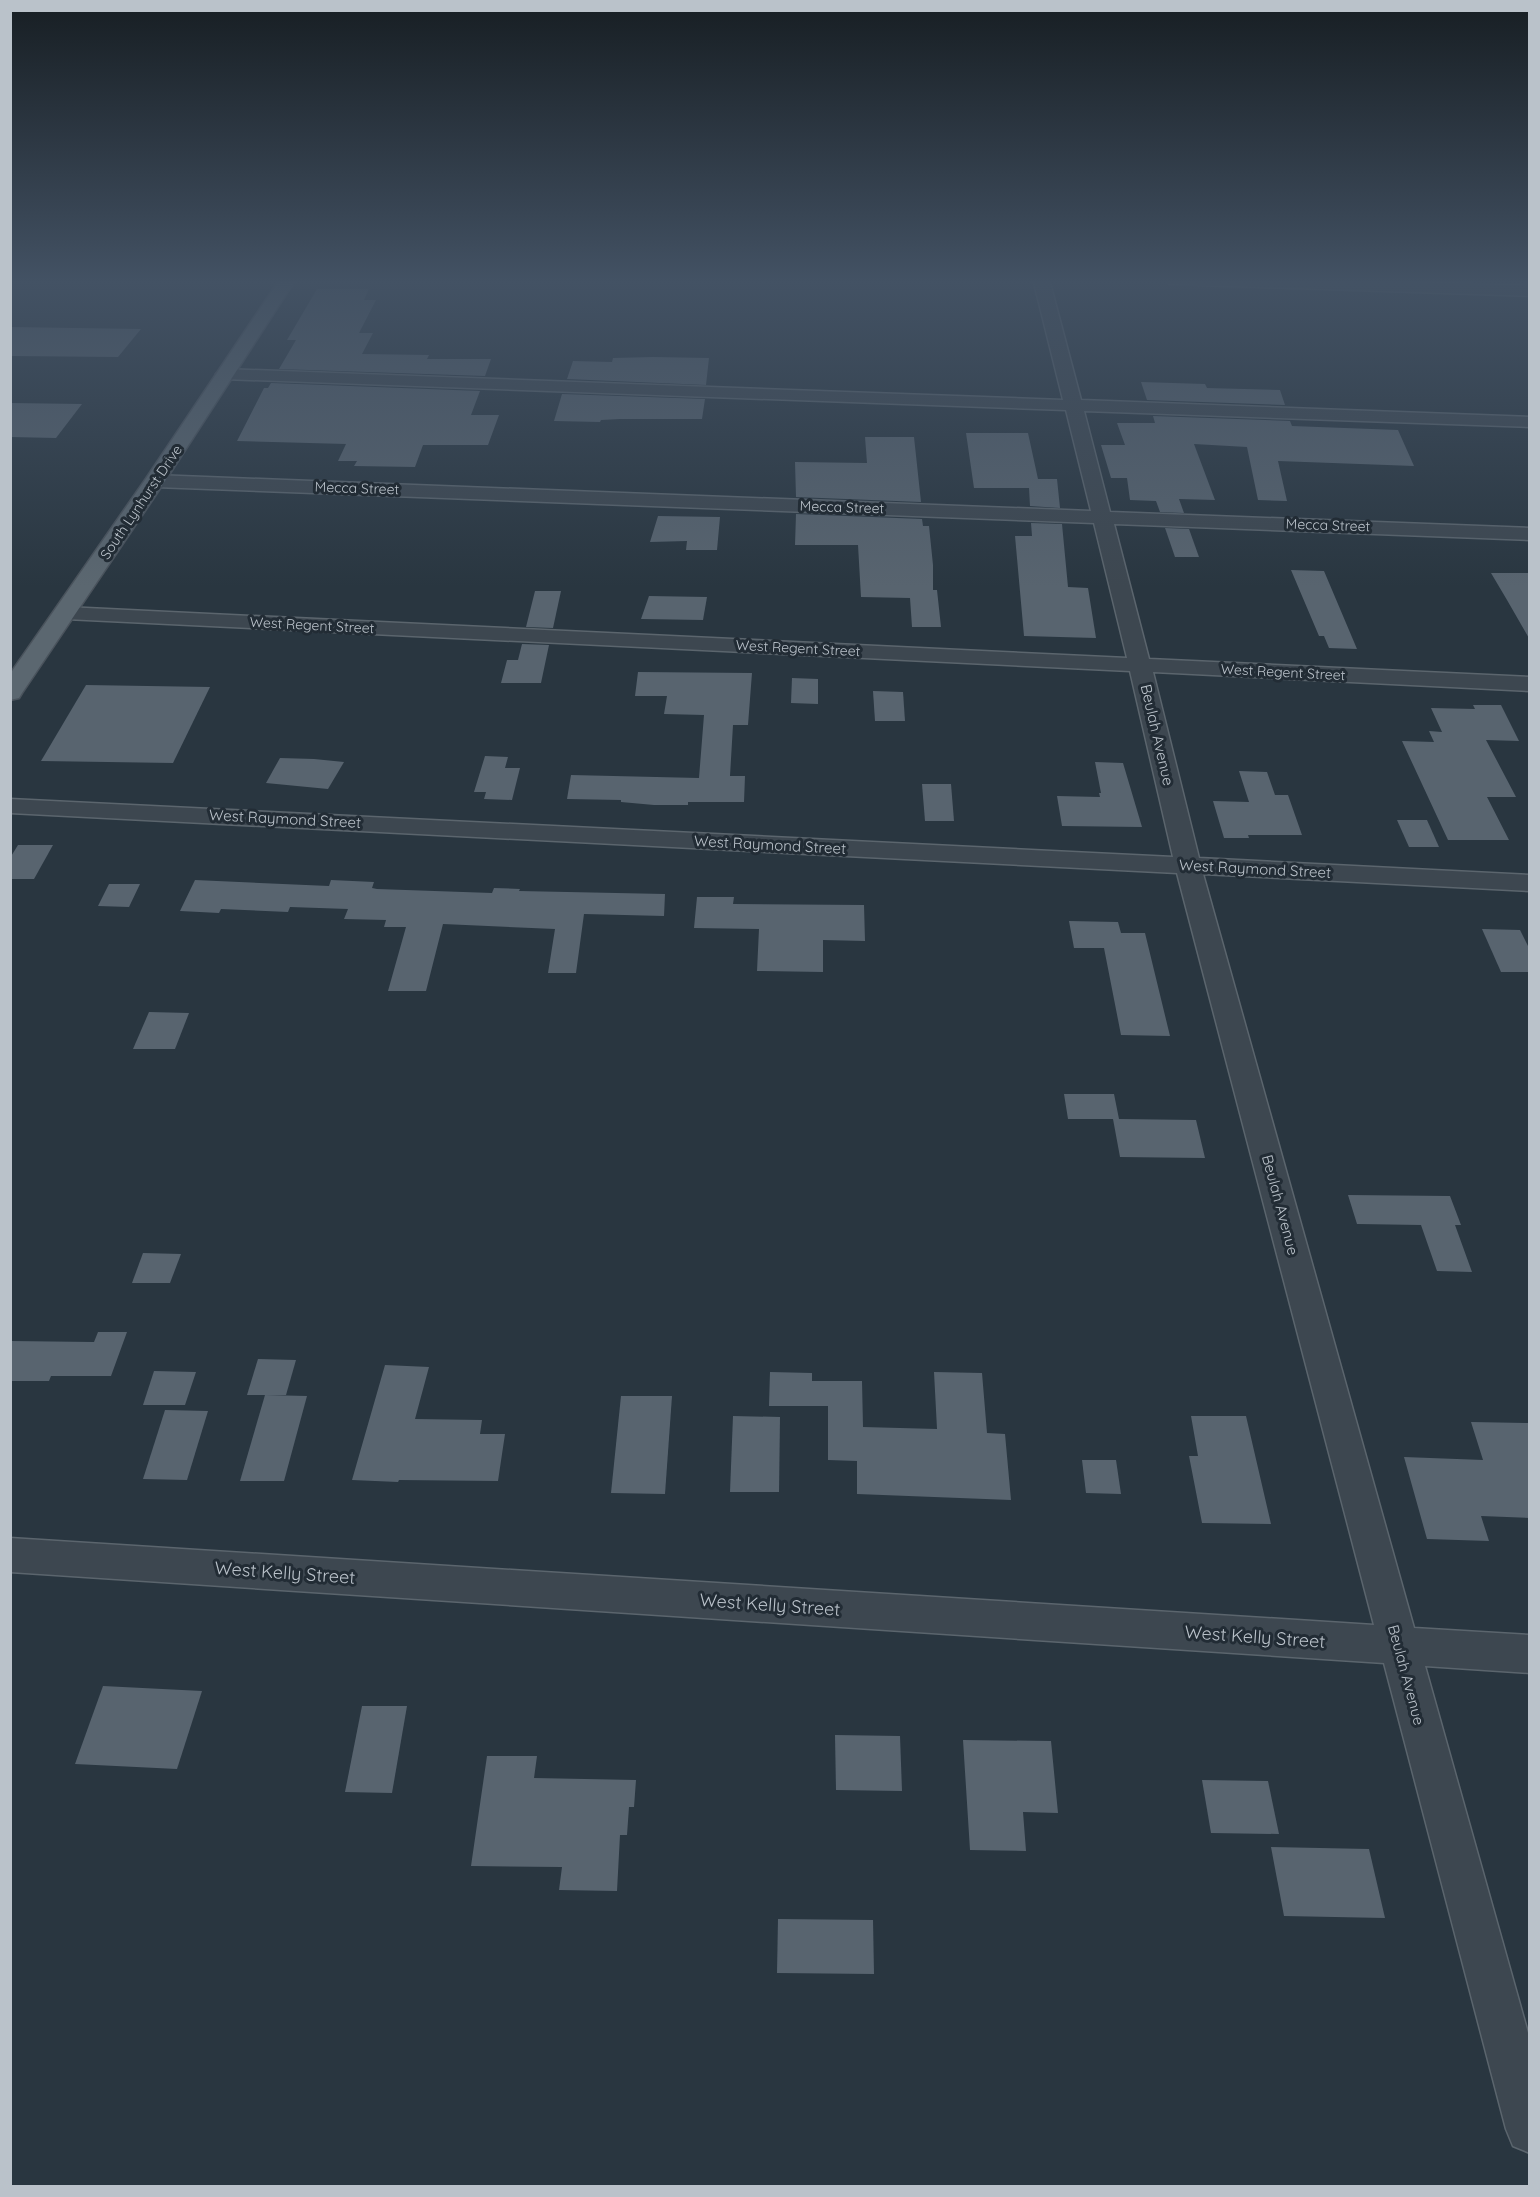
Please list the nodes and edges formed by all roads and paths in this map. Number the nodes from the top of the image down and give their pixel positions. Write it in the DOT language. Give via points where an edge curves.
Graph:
graph roads {
  1 [pos="219,382"];
  2 [pos="430,382"];
  3 [pos="1067,382"];
  4 [pos="1073,405"];
  5 [pos="1530,422"];
  6 [pos="155,481"];
  7 [pos="1102,517"];
  8 [pos="1530,534"];
  9 [pos="66,613"];
  10 [pos="1140,665"];
  11 [pos="1530,684"];
  12 [pos="10,693"];
  13 [pos="10,806"];
  14 [pos="1188,866"];
  15 [pos="1530,883"];
  16 [pos="10,1555"];
  17 [pos="1399,1646"];
  18 [pos="1530,1654"];
  19 [pos="1530,2129"];
  1 -- 6 [label="main road, South Lynhurst Drive"];
  2 -- 4 [label="street"];
  3 -- 4 [label="street, Beulah Avenue"];
  4 -- 5 [label="street"];
  4 -- 7 [label="street, Beulah Avenue"];
  6 -- 7 [label="street, Mecca Street"];
  6 -- 9 [label="main road, South Lynhurst Drive"];
  7 -- 8 [label="street, Mecca Street"];
  7 -- 10 [label="street, Beulah Avenue"];
  9 -- 10 [label="street, West Regent Street"];
  9 -- 12 [label="main road, South Lynhurst Drive"];
  10 -- 11 [label="street, West Regent Street"];
  10 -- 14 [label="street, Beulah Avenue"];
  13 -- 14 [label="street, West Raymond Street"];
  14 -- 15 [label="street, West Raymond Street"];
  14 -- 17 [label="street, Beulah Avenue"];
  16 -- 17 [label="street, West Kelly Street"];
  17 -- 18 [label="street, West Kelly Street"];
  17 -- 19 [label="street, Beulah Avenue"];
}
